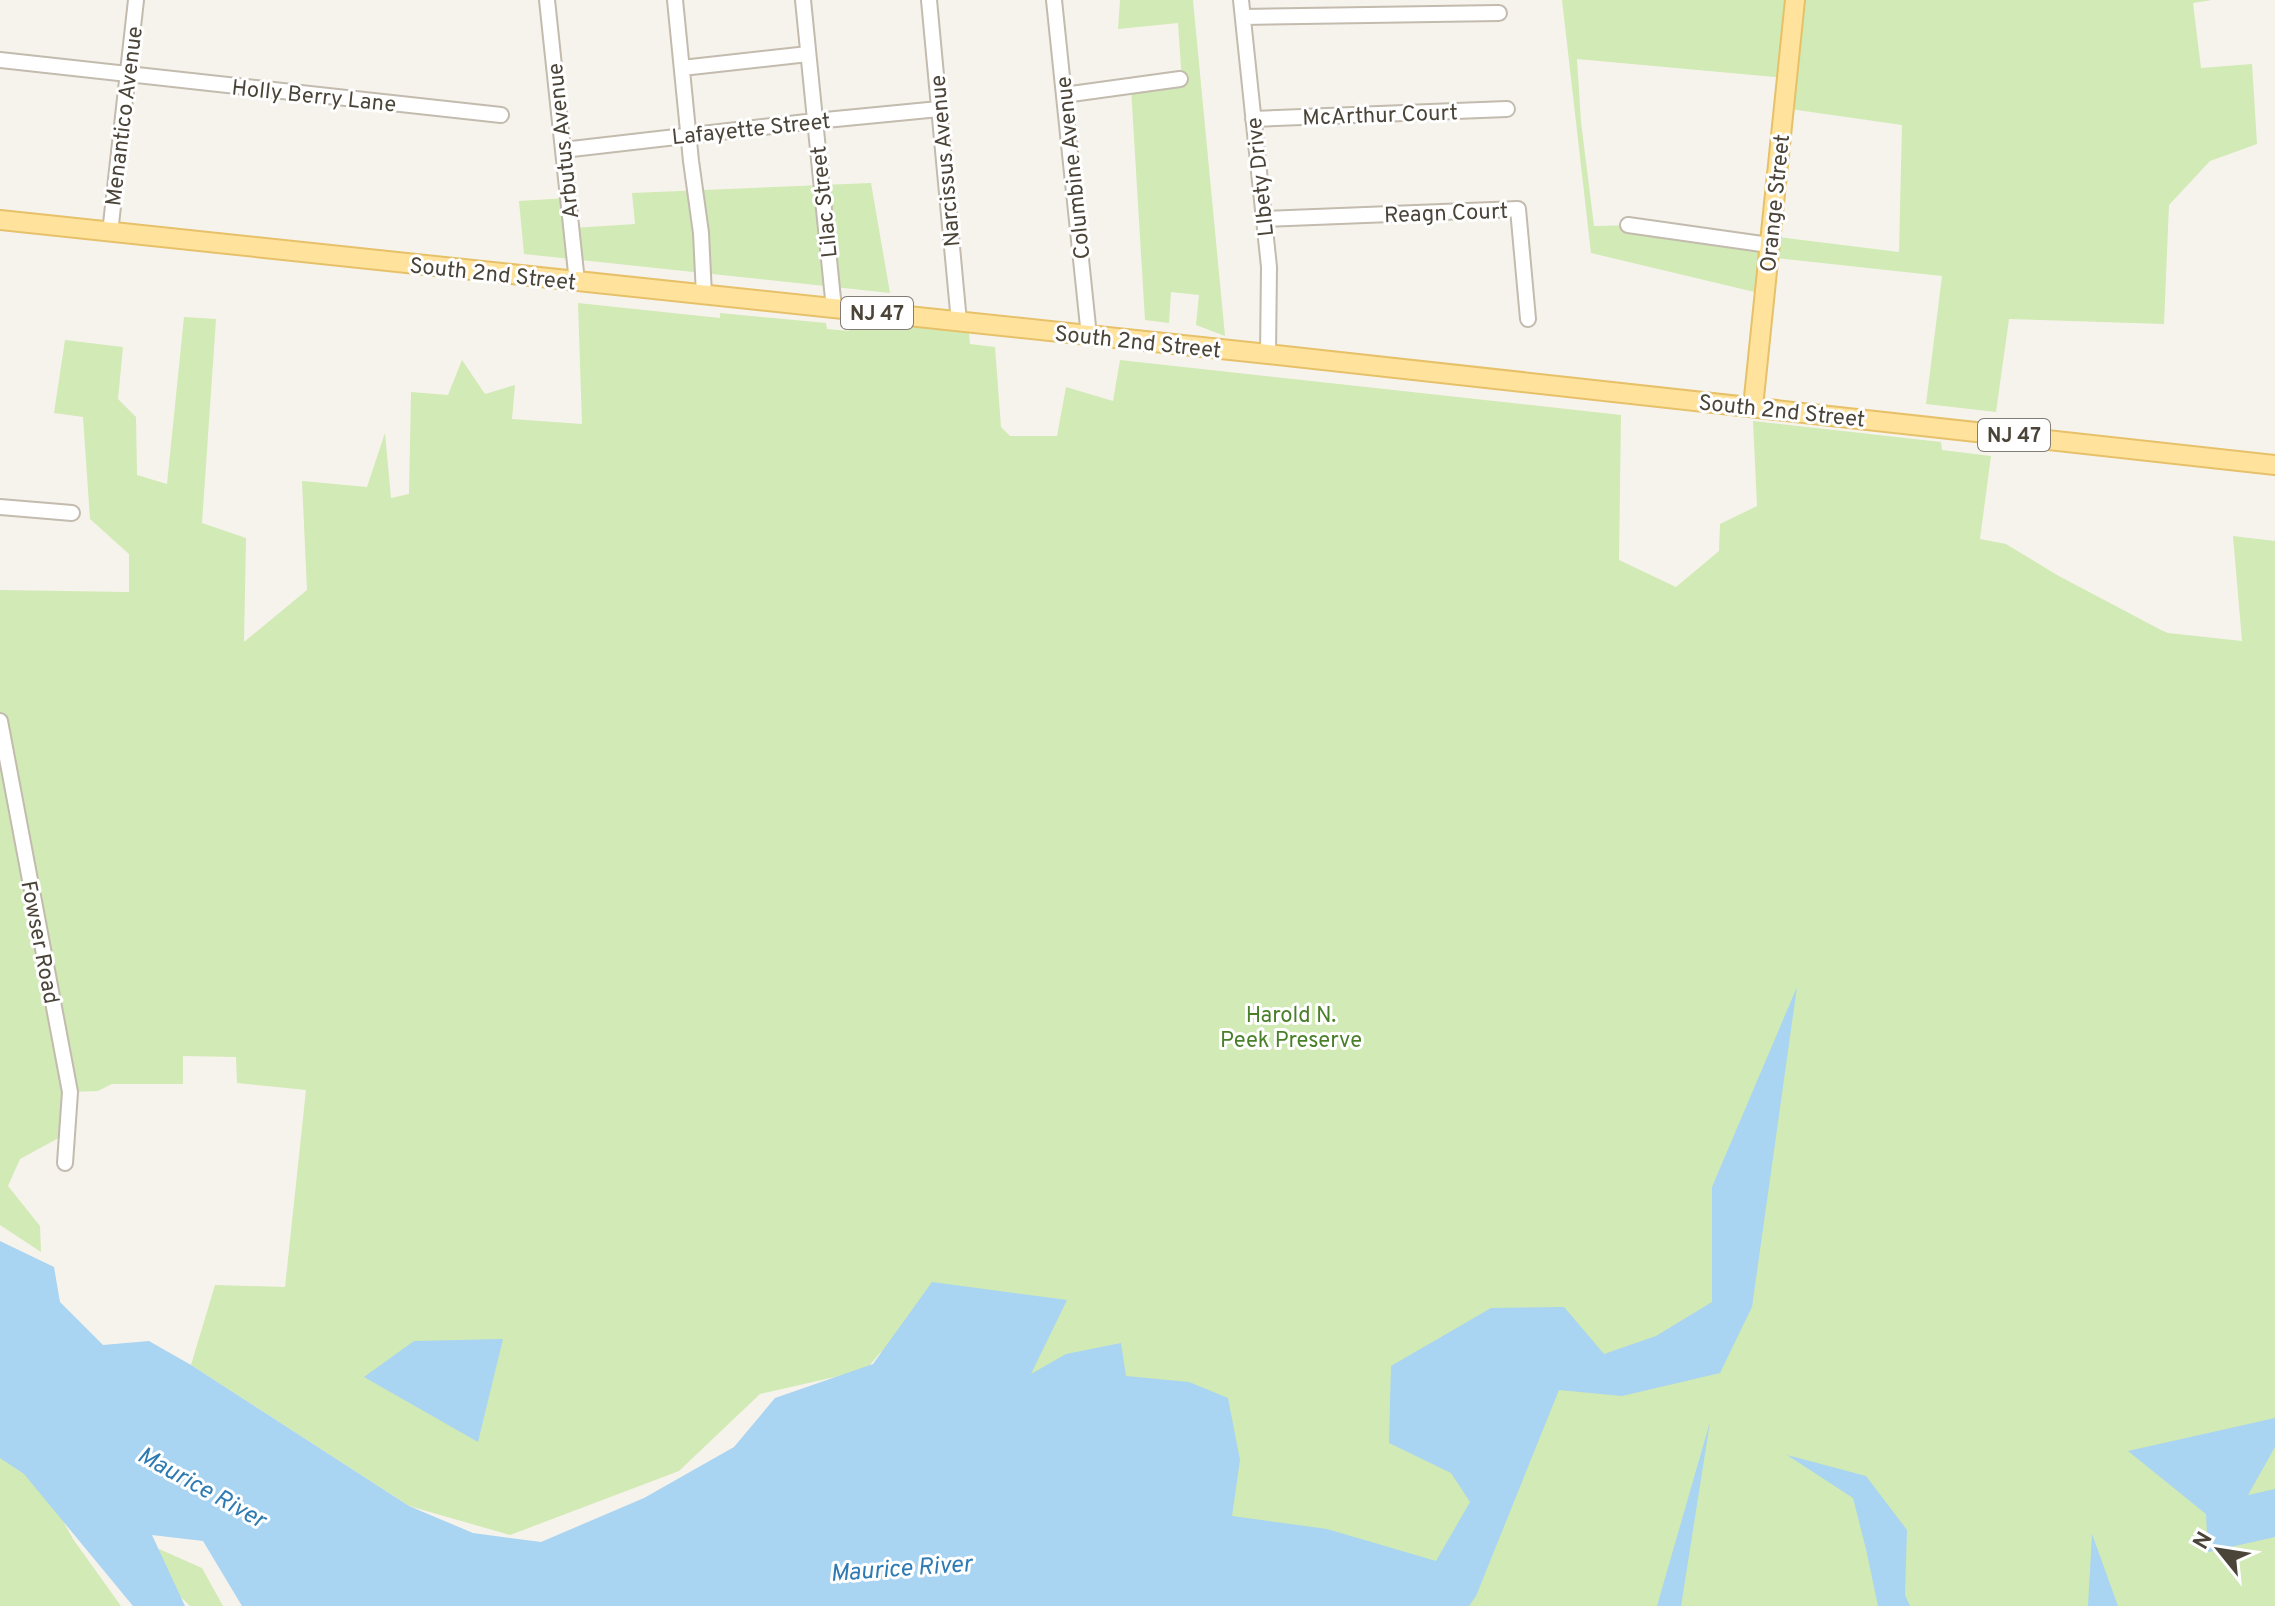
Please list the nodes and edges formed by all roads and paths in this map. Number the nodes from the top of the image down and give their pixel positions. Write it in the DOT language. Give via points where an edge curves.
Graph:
graph roads {
  1 [pos="136,0"];
  2 [pos="547,0"];
  3 [pos="675,0"];
  4 [pos="803,0"];
  5 [pos="929,0"];
  6 [pos="1054,0"];
  7 [pos="1241,0"];
  8 [pos="1795,0"];
  9 [pos="1499,13"];
  10 [pos="1243,17"];
  11 [pos="808,54"];
  12 [pos="0,60"];
  13 [pos="682,68"];
  14 [pos="128,73"];
  15 [pos="1180,79"];
  16 [pos="1064,95"];
  17 [pos="939,109"];
  18 [pos="1507,109"];
  19 [pos="501,115"];
  20 [pos="1253,119"];
  21 [pos="815,121"];
  22 [pos="688,135"];
  23 [pos="563,150"];
  24 [pos="1264,219"];
  25 [pos="0,220"];
  26 [pos="1628,225"];
  27 [pos="110,233"];
  28 [pos="1769,245"];
  29 [pos="577,282"];
  30 [pos="704,295"];
  31 [pos="834,309"];
  32 [pos="1528,319"];
  33 [pos="959,322"];
  34 [pos="1089,336"];
  35 [pos="1268,354"];
  36 [pos="1753,407"];
  37 [pos="2275,465"];
  38 [pos="0,507"];
  39 [pos="72,513"];
  40 [pos="0,721"];
  41 [pos="65,1163"];
  1 -- 14 [label="street, Menantico Avenue"];
  2 -- 23 [label="street, Arbutus Avenue"];
  3 -- 13 [label="street"];
  4 -- 11 [label="street, Lilac Street"];
  5 -- 17 [label="street, Narcissus Avenue"];
  6 -- 16 [label="street, Columbine Avenue"];
  7 -- 10 [label="street, LIbety Drive"];
  8 -- 28 [label="main road, Orange Street"];
  9 -- 10 [label="street"];
  10 -- 20 [label="street, LIbety Drive"];
  11 -- 13 [label="street"];
  11 -- 21 [label="street, Lilac Street"];
  12 -- 14 [label="street, Holly Berry Lane"];
  13 -- 22 [label="street"];
  14 -- 19 [label="street, Holly Berry Lane"];
  14 -- 27 [label="street, Menantico Avenue"];
  15 -- 16 [label="street"];
  16 -- 34 [label="street, Columbine Avenue"];
  17 -- 21 [label="street, Lafayette Street"];
  17 -- 33 [label="street, Narcissus Avenue"];
  18 -- 20 [label="street, McArthur Court"];
  20 -- 24 [label="street, LIbety Drive"];
  21 -- 22 [label="street, Lafayette Street"];
  21 -- 31 [label="street, Lilac Street"];
  22 -- 23 [label="street, Lafayette Street"];
  22 -- 30 [label="street"];
  23 -- 29 [label="street, Arbutus Avenue"];
  24 -- 32 [label="street, Reagn Court" via="1518,209"];
  24 -- 35 [label="street, LIbety Drive"];
  25 -- 27 [label="main road, South 2nd Street / NJ 47"];
  26 -- 28 [label="street"];
  27 -- 29 [label="main road, South 2nd Street / NJ 47"];
  28 -- 36 [label="main road, Orange Street"];
  29 -- 30 [label="main road, South 2nd Street / NJ 47"];
  30 -- 31 [label="main road, South 2nd Street / NJ 47"];
  31 -- 33 [label="main road, South 2nd Street / NJ 47"];
  33 -- 34 [label="main road, South 2nd Street / NJ 47"];
  34 -- 35 [label="main road, South 2nd Street / NJ 47"];
  35 -- 36 [label="main road, South 2nd Street / NJ 47"];
  36 -- 37 [label="main road, South 2nd Street / NJ 47"];
  38 -- 39 [label="street"];
  40 -- 41 [label="street, Fowser Road" via="70,1092"];
}
